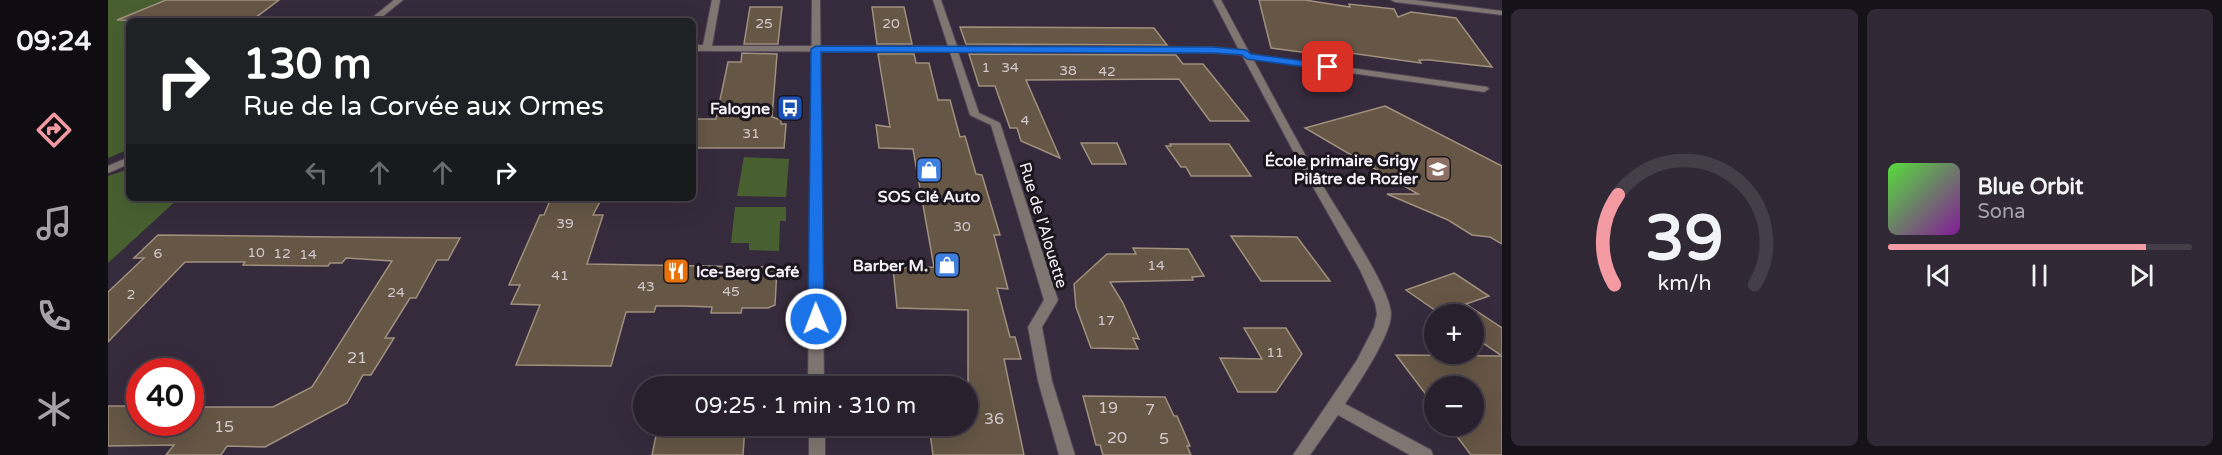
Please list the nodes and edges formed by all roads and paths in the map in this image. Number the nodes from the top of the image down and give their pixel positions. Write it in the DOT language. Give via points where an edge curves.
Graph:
graph roads {
  1 [pos="399,0"];
  2 [pos="716,0"];
  3 [pos="816,0"];
  4 [pos="937,0"];
  5 [pos="1217,0"];
  6 [pos="1395,0"];
  7 [pos="1502,13"];
  8 [pos="376,18"];
  9 [pos="696,48"];
  10 [pos="707,48"];
  11 [pos="816,49"];
  12 [pos="954,51"];
  13 [pos="1246,55"];
  14 [pos="1484,89"];
  15 [pos="126,161"];
  16 [pos="108,170"];
  17 [pos="816,376"];
  18 [pos="1336,406"];
  19 [pos="817,436"];
  20 [pos="817,455"];
  21 [pos="1067,455"];
  22 [pos="1301,455"];
  23 [pos="1425,455"];
  1 -- 8 [label="street"];
  2 -- 10 [label="street"];
  3 -- 11 [label="street"];
  4 -- 12 [label="street"];
  5 -- 13 [label="street"];
  6 -- 7 [label="street"];
  9 -- 10 [label="street"];
  10 -- 11 [label="street"];
  11 -- 12 [label="street"];
  11 -- 17 [label="street"];
  12 -- 13 [label="street" via="1213,50"];
  12 -- 21 [label="street, Rue de l'Alouette" via="975,115 995,123 1051,300 1035,327 1045,381"];
  13 -- 14 [label="street"];
  13 -- 18 [label="street" via="1376,288 1384,314"];
  15 -- 16 [label="street"];
  18 -- 22 [label="street"];
  18 -- 23 [label="street"];
  19 -- 20 [label="street"];
}
